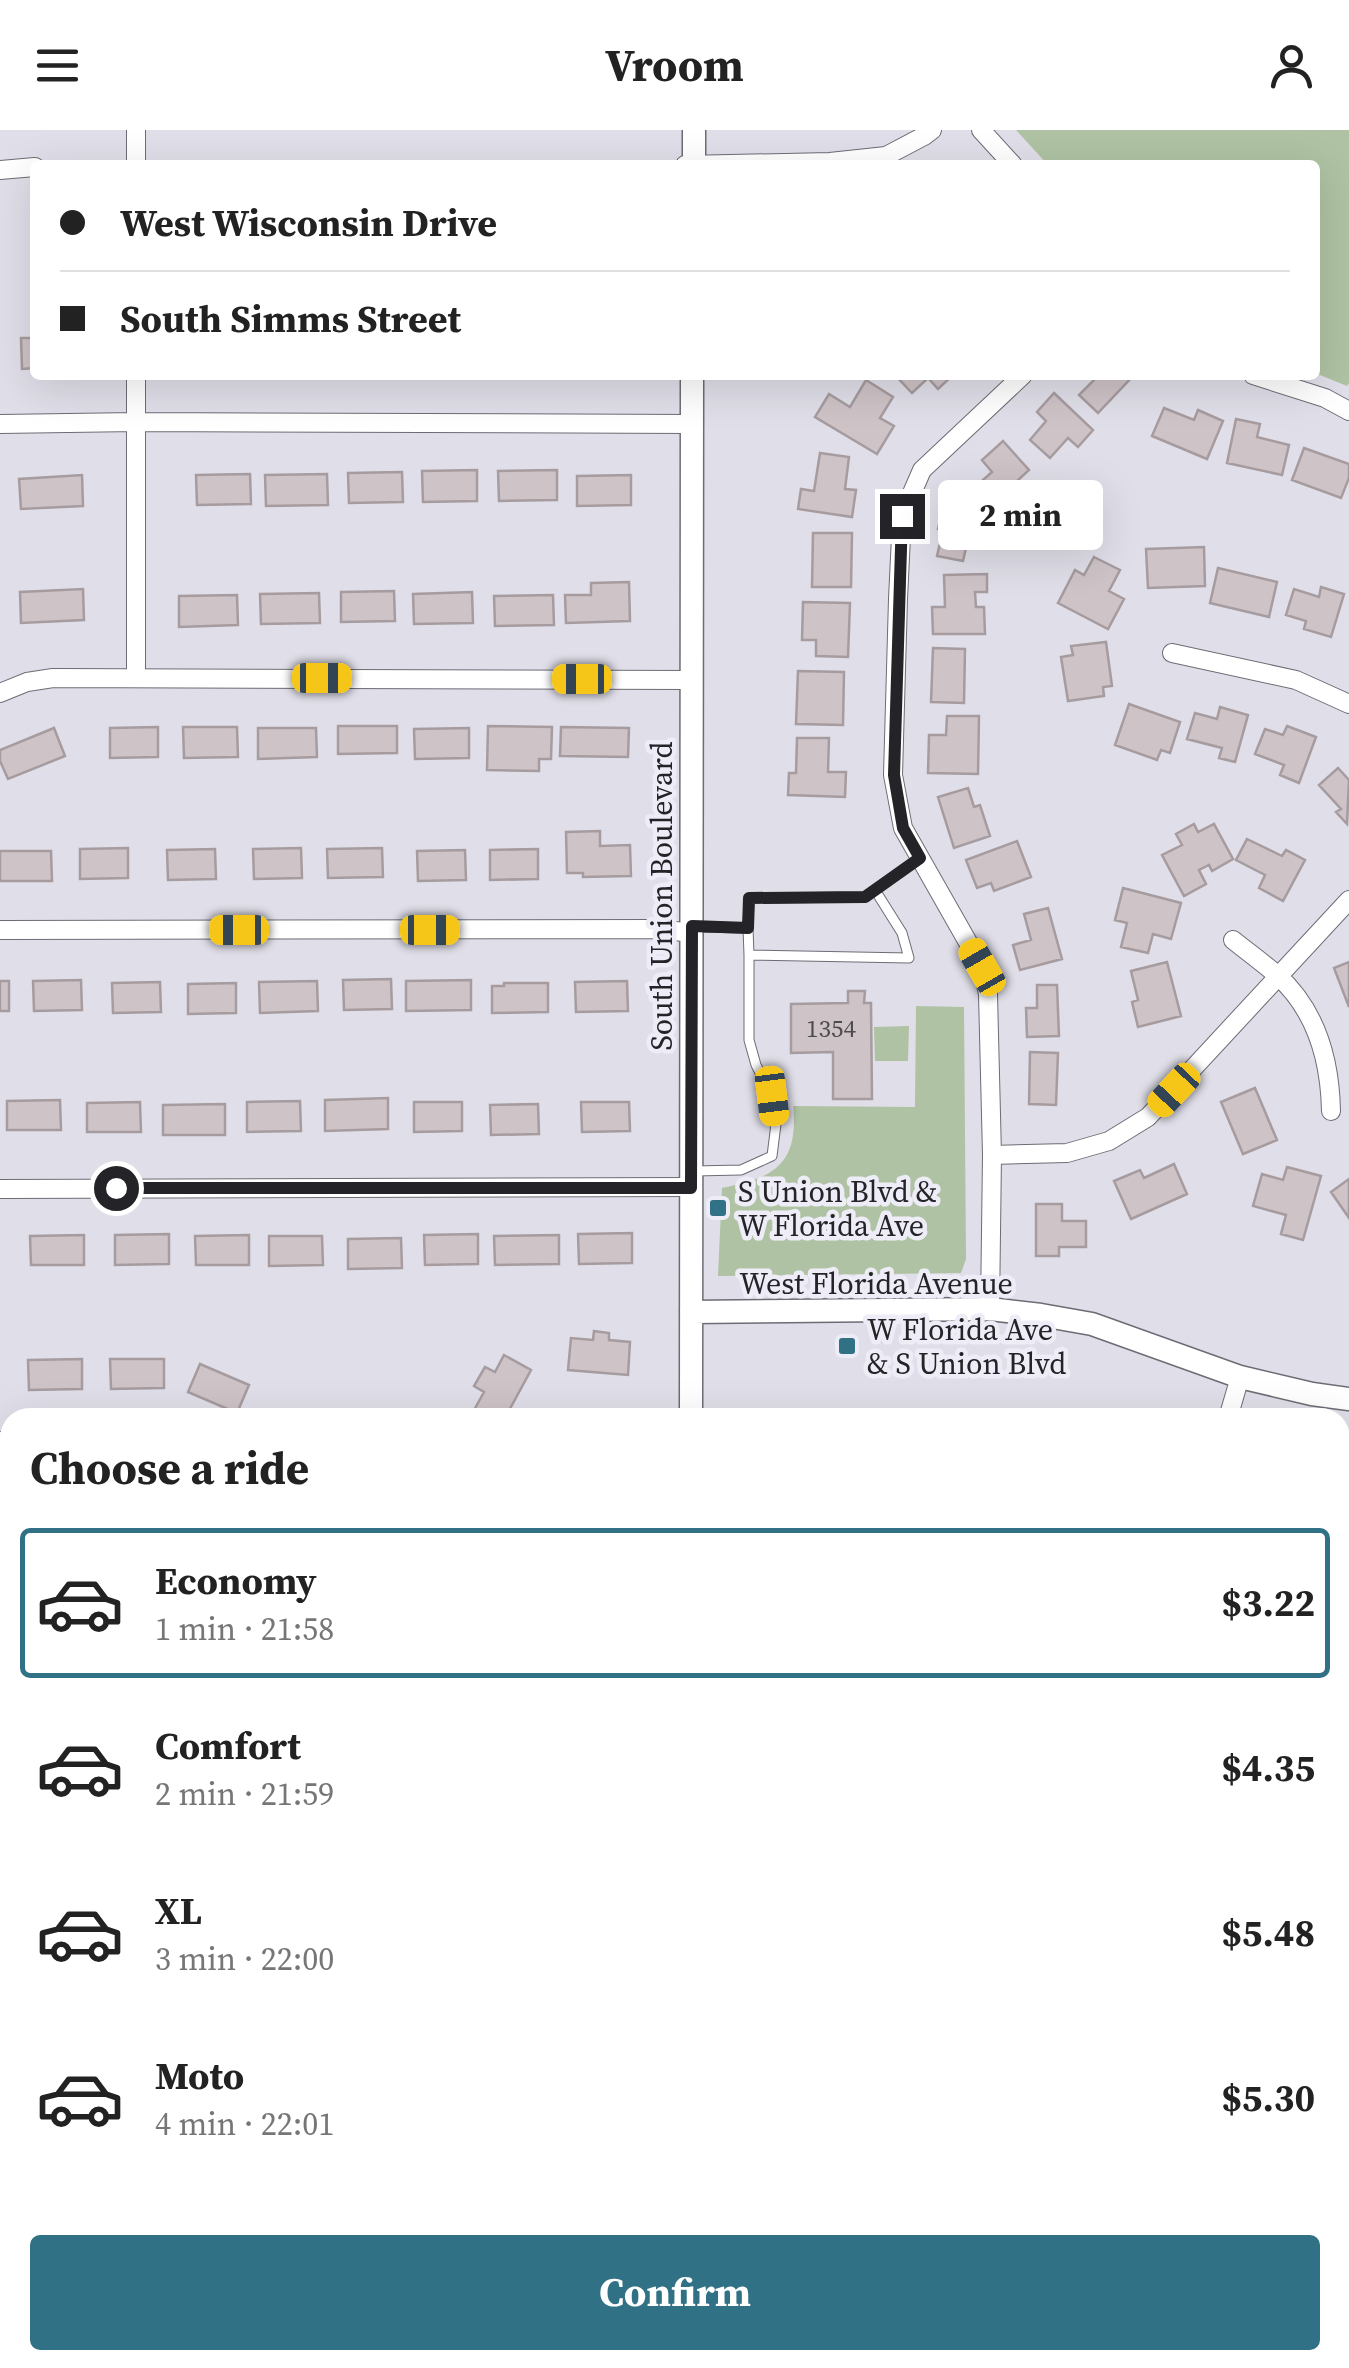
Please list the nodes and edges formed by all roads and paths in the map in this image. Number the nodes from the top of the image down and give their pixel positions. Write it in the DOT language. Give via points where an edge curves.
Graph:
graph roads {
  1 [pos="136,130"];
  2 [pos="694,130"];
  3 [pos="932,130"];
  4 [pos="982,130"];
  5 [pos="136,160"];
  6 [pos="694,160"];
  7 [pos="849,160"];
  8 [pos="1009,160"];
  9 [pos="30,167"];
  10 [pos="0,170"];
  11 [pos="136,380"];
  12 [pos="692,380"];
  13 [pos="1018,380"];
  14 [pos="1269,380"];
  15 [pos="1349,411"];
  16 [pos="136,422"];
  17 [pos="0,424"];
  18 [pos="692,424"];
  19 [pos="1172,653"];
  20 [pos="136,676"];
  21 [pos="692,680"];
  22 [pos="0,693"];
  23 [pos="1349,704"];
  24 [pos="920,858"];
  25 [pos="875,890"];
  26 [pos="1349,900"];
  27 [pos="748,928"];
  28 [pos="0,930"];
  29 [pos="692,930"];
  30 [pos="1233,940"];
  31 [pos="749,956"];
  32 [pos="1278,976"];
  33 [pos="1331,1111"];
  34 [pos="992,1156"];
  35 [pos="691,1179"];
  36 [pos="0,1189"];
  37 [pos="990,1309"];
  38 [pos="690,1312"];
  39 [pos="1240,1377"];
  40 [pos="1349,1399"];
  41 [pos="691,1408"];
  42 [pos="1231,1408"];
  1 -- 5 [label="street"];
  2 -- 6 [label="main road"];
  3 -- 7 [label="street" via="886,156"];
  4 -- 8 [label="street"];
  9 -- 10 [label="street"];
  11 -- 16 [label="street"];
  12 -- 18 [label="main road, South Union Boulevard"];
  13 -- 24 [label="street" via="922,470 902,516 894,775 903,828"];
  14 -- 15 [label="street"];
  16 -- 17 [label="street"];
  16 -- 18 [label="street"];
  16 -- 20 [label="street"];
  18 -- 21 [label="main road, South Union Boulevard"];
  19 -- 23 [label="street" via="1296,680"];
  20 -- 21 [label="street"];
  20 -- 22 [label="street" via="53,678"];
  21 -- 29 [label="main road, South Union Boulevard"];
  24 -- 25 [label="lane"];
  24 -- 34 [label="street" via="982,967"];
  25 -- 27 [label="lane" via="865,897 749,898"];
  25 -- 31 [label="lane" via="909,958"];
  26 -- 32 [label="street"];
  27 -- 29 [label="lane"];
  27 -- 31 [label="lane"];
  28 -- 29 [label="street"];
  29 -- 35 [label="main road, South Union Boulevard"];
  30 -- 32 [label="street"];
  31 -- 35 [label="lane" via="749,1040 772,1096 772,1156"];
  32 -- 33 [label="street" via="1323,1044"];
  32 -- 34 [label="street" via="1148,1117 1109,1141 1067,1153"];
  34 -- 37 [label="street"];
  35 -- 36 [label="street"];
  35 -- 38 [label="main road, South Union Boulevard"];
  37 -- 38 [label="main road, West Florida Avenue"];
  37 -- 39 [label="main road, West Florida Avenue" via="1092,1324"];
  38 -- 41 [label="main road, South Union Boulevard"];
  39 -- 40 [label="main road, West Florida Avenue"];
  39 -- 42 [label="street"];
}
